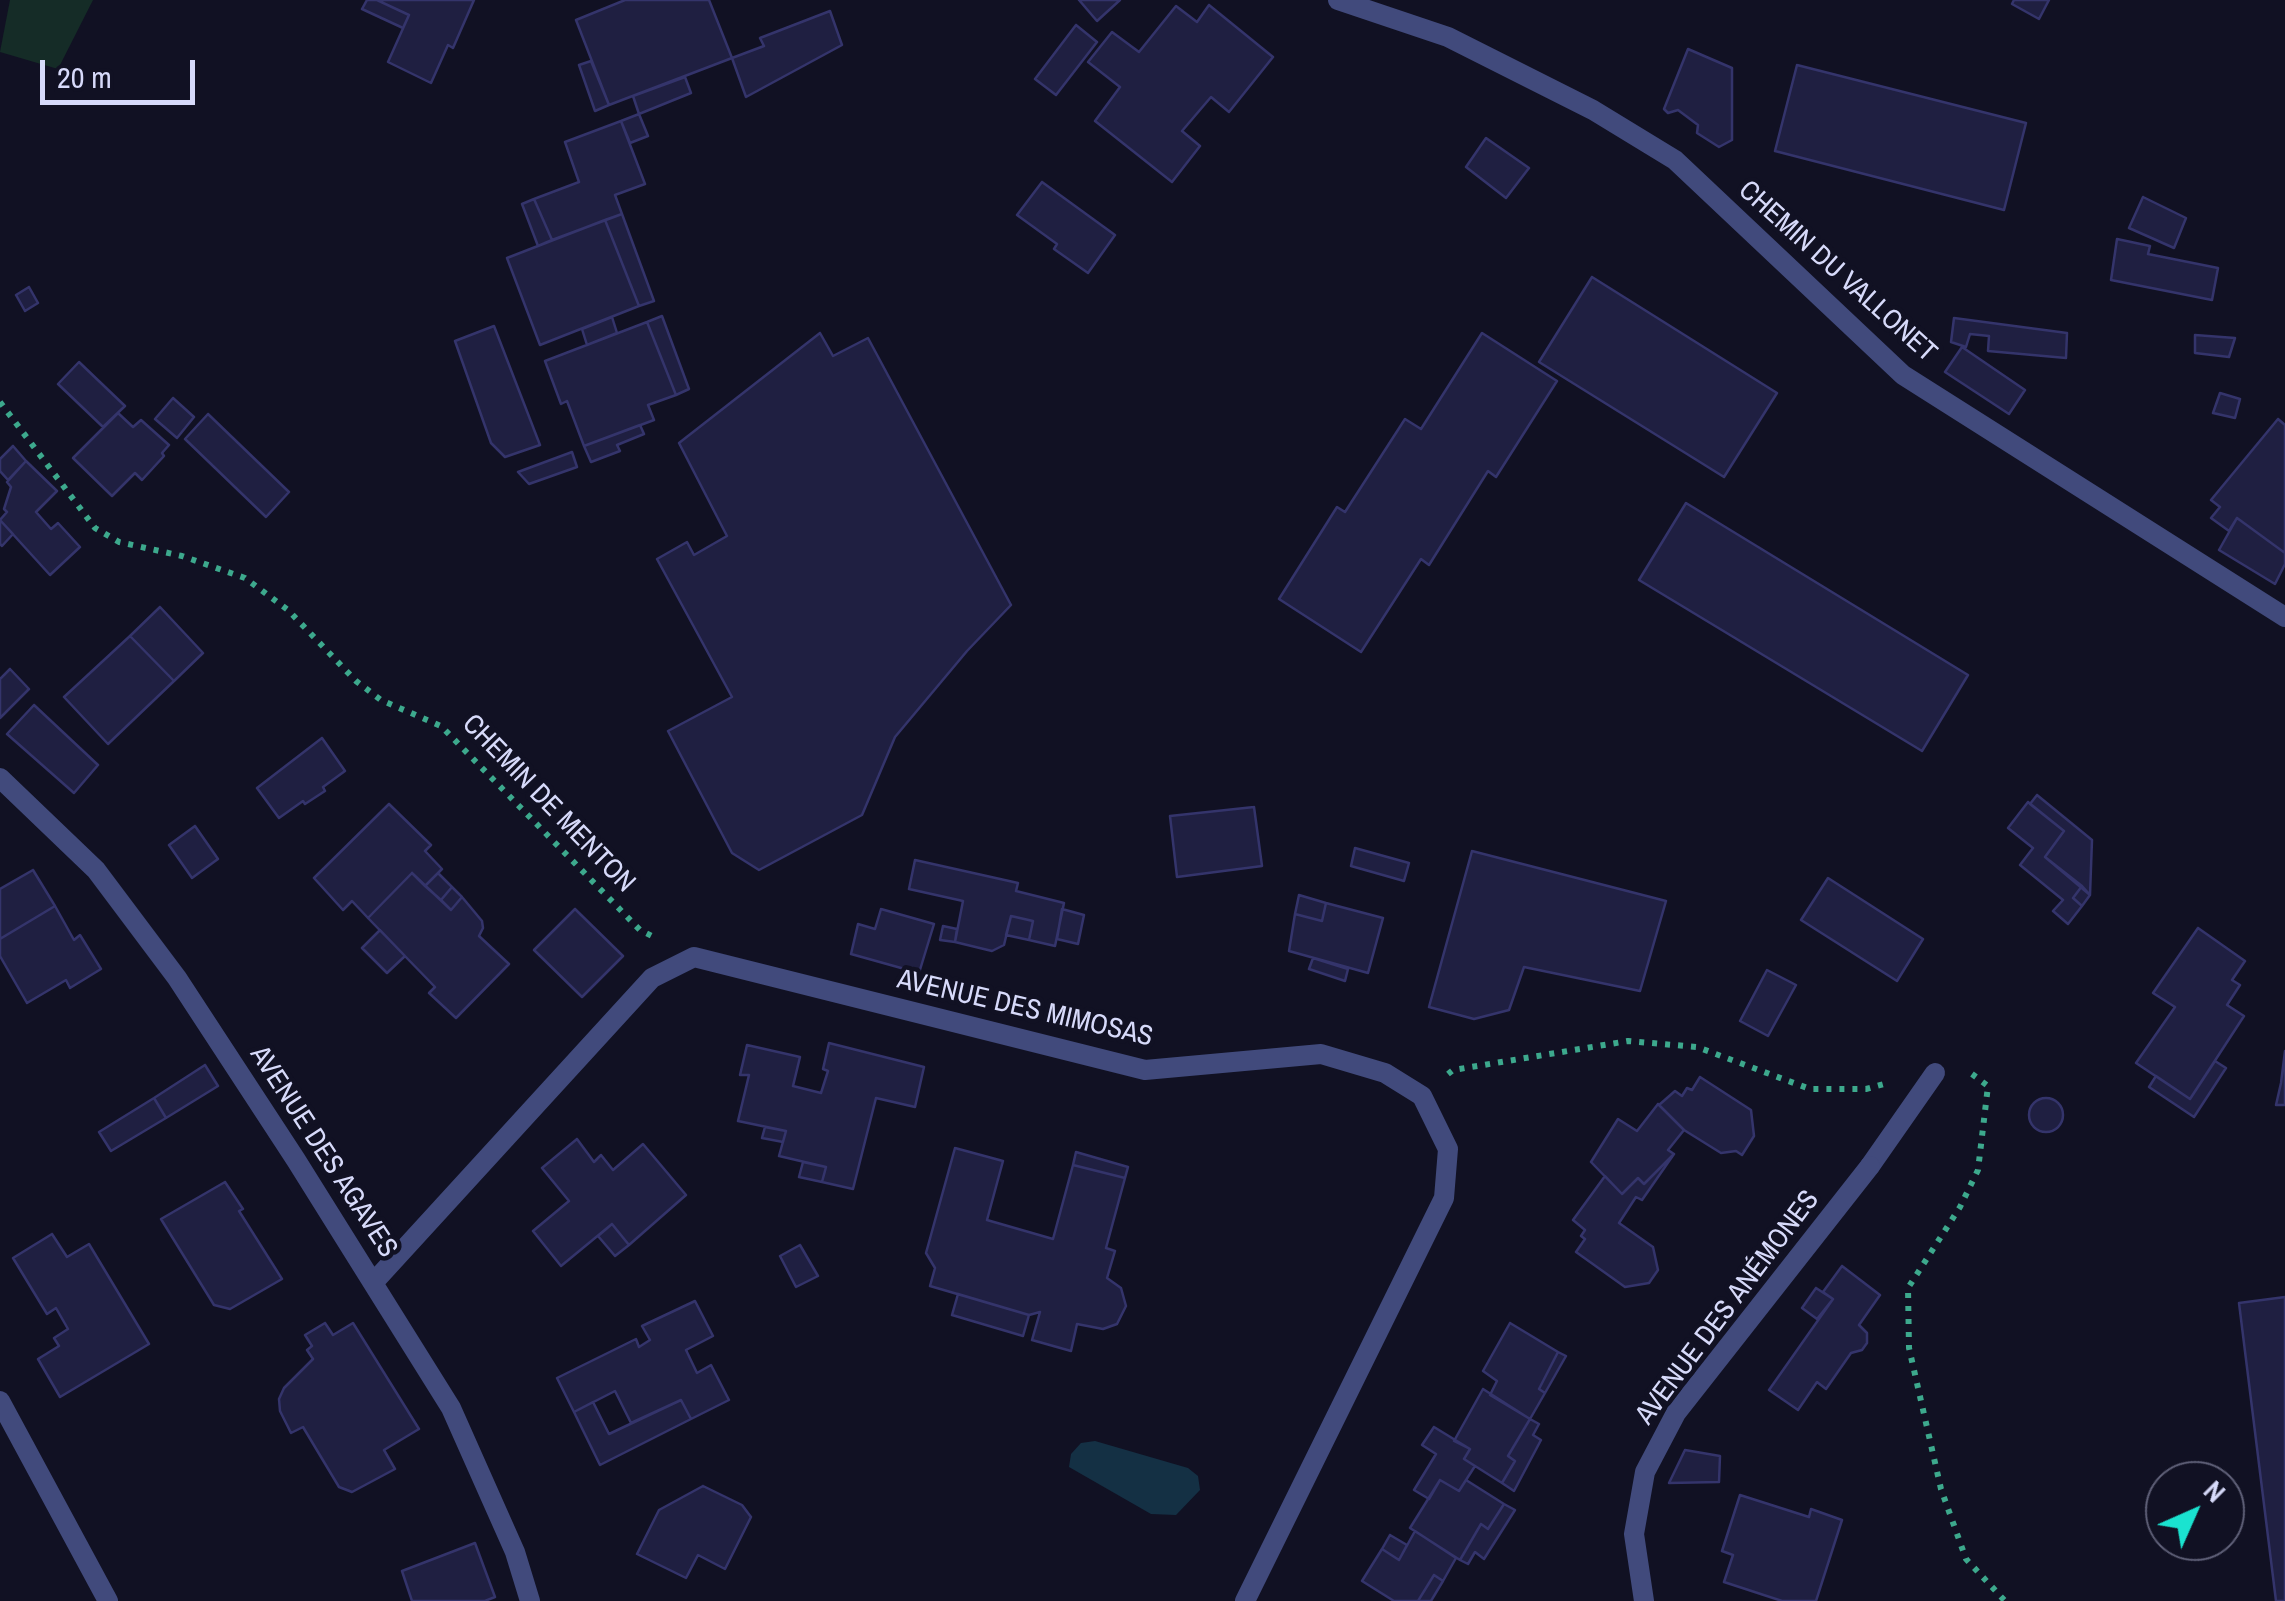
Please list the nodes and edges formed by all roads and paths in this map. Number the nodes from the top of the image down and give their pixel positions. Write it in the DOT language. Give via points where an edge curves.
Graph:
graph roads {
  1 [pos="1338,0"];
  2 [pos="0,402"];
  3 [pos="2285,616"];
  4 [pos="0,778"];
  5 [pos="694,957"];
  6 [pos="1935,1072"];
  7 [pos="1422,1096"];
  8 [pos="373,1283"];
  9 [pos="0,1401"];
  10 [pos="108,1601"];
  11 [pos="530,1601"];
  12 [pos="1245,1601"];
  13 [pos="1644,1601"];
  14 [pos="2006,1601"];
  1 -- 3 [label="street, CHEMIN DU VALLONET" via="1448,38 1593,110 1675,160 1903,374"];
  2 -- 5 [label="path, CHEMIN DE MENTON" via="95,528 119,542 244,578 288,610 381,700 441,726 640,930"];
  4 -- 8 [label="street, AVENUE DES AGAVES" via="96,870 177,978"];
  5 -- 7 [label="street, AVENUE DES MIMOSAS" via="1145,1070 1321,1054 1385,1073"];
  5 -- 8 [label="street" via="652,978"];
  6 -- 7 [label="path" via="1866,1089 1810,1089 1697,1047 1628,1041 1453,1070"];
  6 -- 13 [label="street, AVENUE DES ANÉMONES" via="1870,1166 1676,1413 1645,1472 1634,1534"];
  6 -- 14 [label="path" via="1961,1066 1988,1086 1978,1170 1908,1288 1909,1348 1941,1490 1966,1559"];
  7 -- 12 [label="street" via="1448,1149 1444,1198"];
  8 -- 11 [label="street, AVENUE DES AGAVES" via="451,1408"];
  9 -- 10 [label="street"];
}
